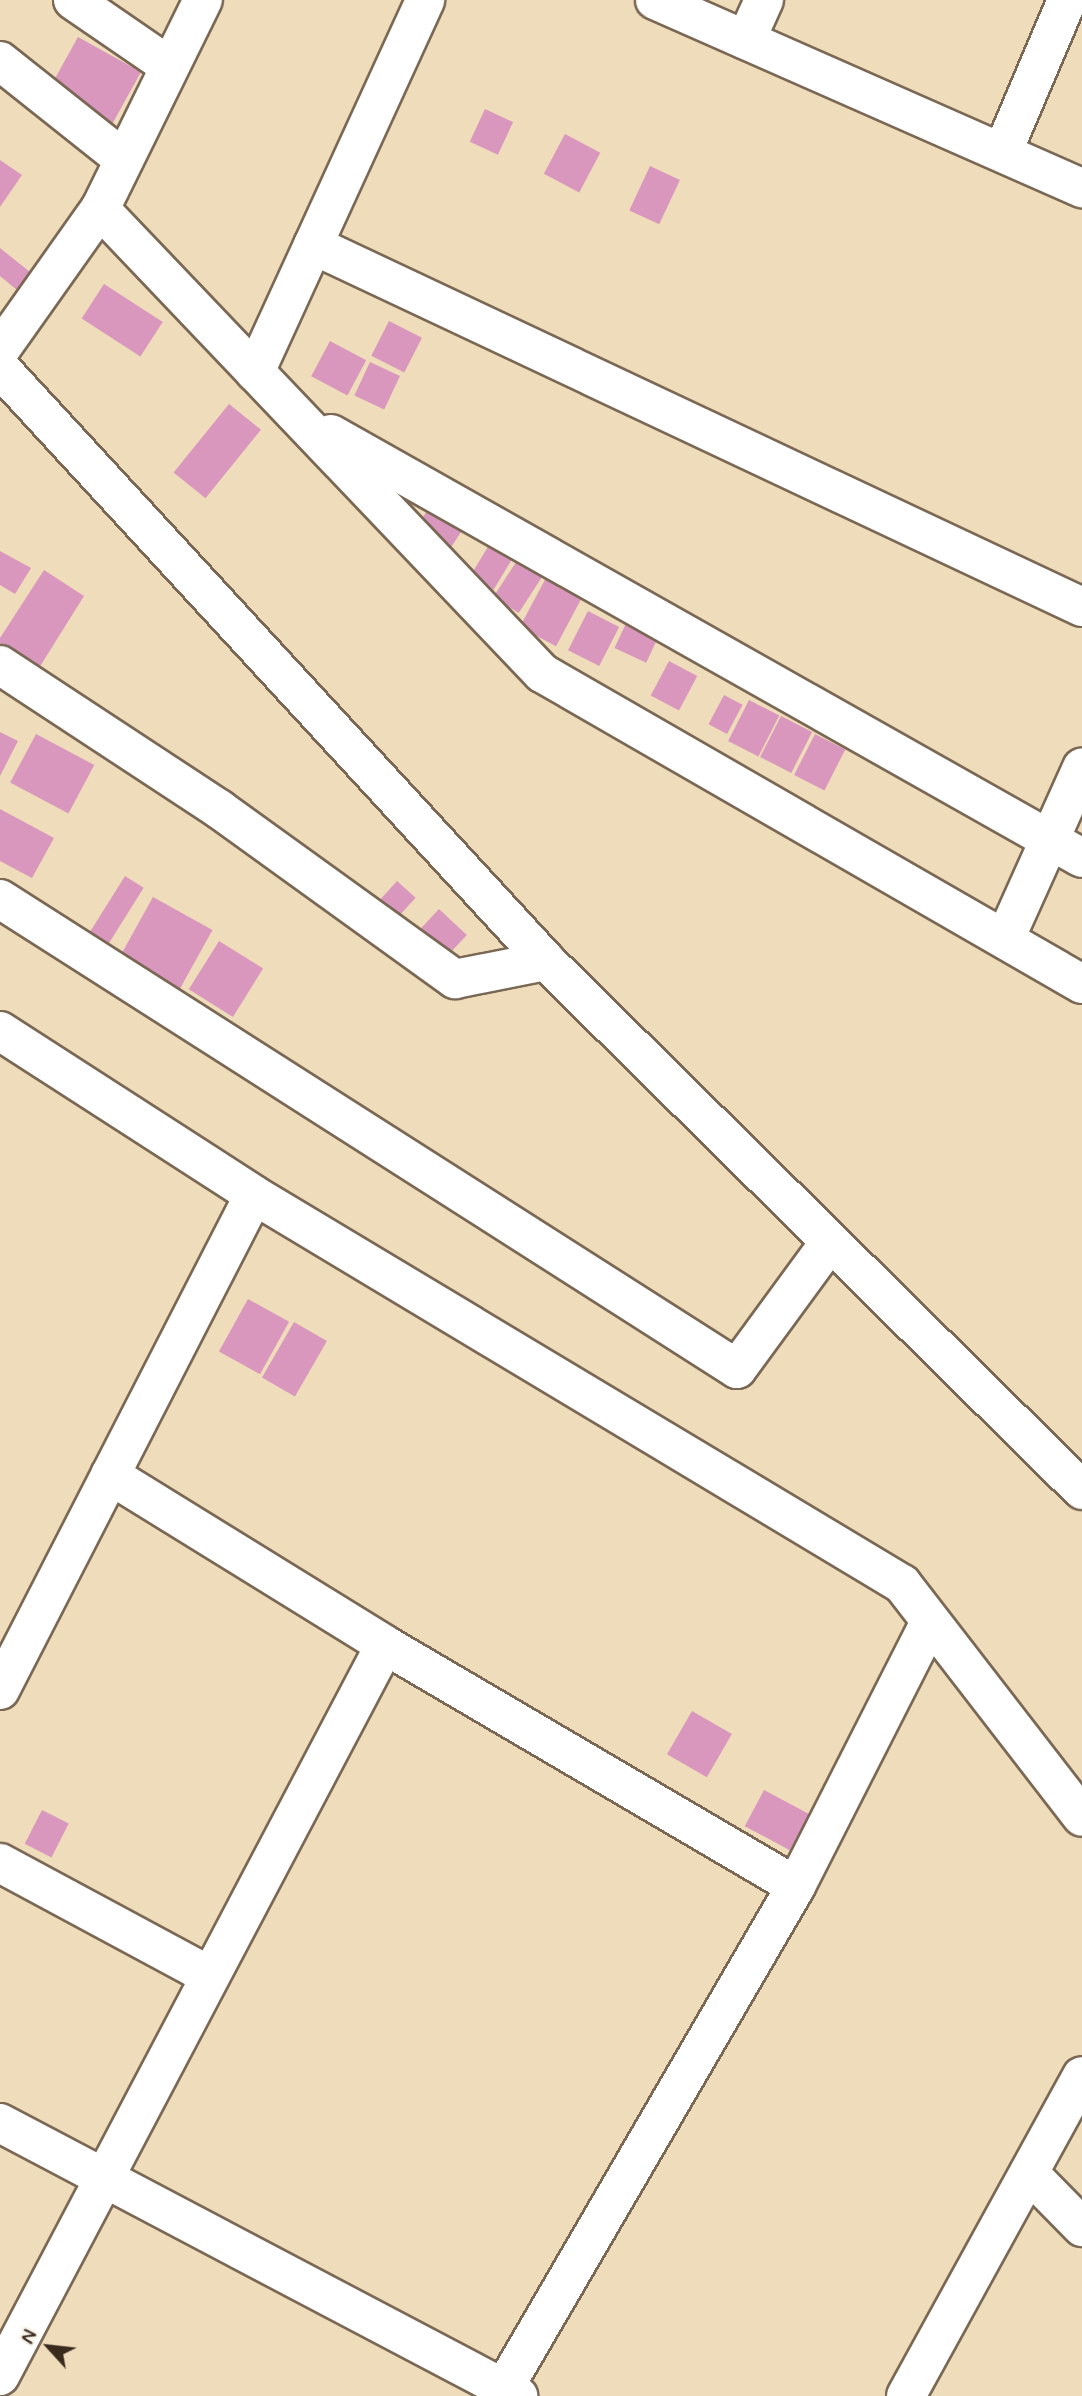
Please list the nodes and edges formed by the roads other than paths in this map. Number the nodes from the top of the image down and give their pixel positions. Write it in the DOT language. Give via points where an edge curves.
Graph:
graph roads {
  1 [pos="73,0"];
  2 [pos="203,0"];
  3 [pos="425,0"];
  4 [pos="655,0"];
  5 [pos="764,0"];
  6 [pos="1067,0"];
  7 [pos="746,40"];
  8 [pos="0,61"];
  9 [pos="169,66"];
  10 [pos="1003,151"];
  11 [pos="122,159"];
  12 [pos="1082,188"];
  13 [pos="100,209"];
  14 [pos="313,245"];
  15 [pos="0,349"];
  16 [pos="0,368"];
  17 [pos="256,372"];
  18 [pos="296,414"];
  19 [pos="1082,607"];
  20 [pos="0,665"];
  21 [pos="1082,768"];
  22 [pos="1050,839"];
  23 [pos="1082,858"];
  24 [pos="0,900"];
  25 [pos="1005,939"];
  26 [pos="547,961"];
  27 [pos="1082,984"];
  28 [pos="0,1031"];
  29 [pos="254,1195"];
  30 [pos="830,1242"];
  31 [pos="110,1475"];
  32 [pos="1082,1490"];
  33 [pos="930,1622"];
  34 [pos="385,1645"];
  35 [pos="0,1690"];
  36 [pos="1082,1817"];
  37 [pos="0,1863"];
  38 [pos="796,1886"];
  39 [pos="210,1976"];
  40 [pos="1082,2076"];
  41 [pos="0,2123"];
  42 [pos="1029,2173"];
  43 [pos="106,2180"];
  44 [pos="1082,2227"];
  45 [pos="0,2376"];
  46 [pos="511,2392"];
  47 [pos="906,2396"];
  1 -- 9 [label="street"];
  2 -- 9 [label="street"];
  3 -- 14 [label="street"];
  4 -- 7 [label="street"];
  5 -- 7 [label="street"];
  6 -- 10 [label="street"];
  7 -- 10 [label="street"];
  8 -- 11 [label="street"];
  9 -- 11 [label="street"];
  10 -- 12 [label="street"];
  11 -- 13 [label="street"];
  13 -- 15 [label="street"];
  13 -- 17 [label="street"];
  14 -- 17 [label="street"];
  14 -- 19 [label="street"];
  16 -- 26 [label="street"];
  17 -- 18 [label="street"];
  18 -- 22 [label="street"];
  18 -- 25 [label="street" via="542,673"];
  20 -- 26 [label="street" via="219,809 455,979"];
  21 -- 22 [label="street"];
  22 -- 23 [label="street"];
  22 -- 25 [label="street"];
  24 -- 30 [label="street" via="737,1368"];
  25 -- 27 [label="street"];
  26 -- 30 [label="street"];
  28 -- 29 [label="street"];
  29 -- 31 [label="street"];
  29 -- 33 [label="street" via="902,1584"];
  30 -- 32 [label="street"];
  31 -- 34 [label="street"];
  31 -- 35 [label="street"];
  33 -- 36 [label="street"];
  33 -- 38 [label="street"];
  34 -- 38 [label="street"];
  34 -- 39 [label="street"];
  37 -- 39 [label="street"];
  38 -- 46 [label="street"];
  39 -- 43 [label="street"];
  40 -- 42 [label="street"];
  41 -- 43 [label="street"];
  42 -- 44 [label="street"];
  42 -- 47 [label="street"];
  43 -- 45 [label="street"];
  43 -- 46 [label="street"];
}
